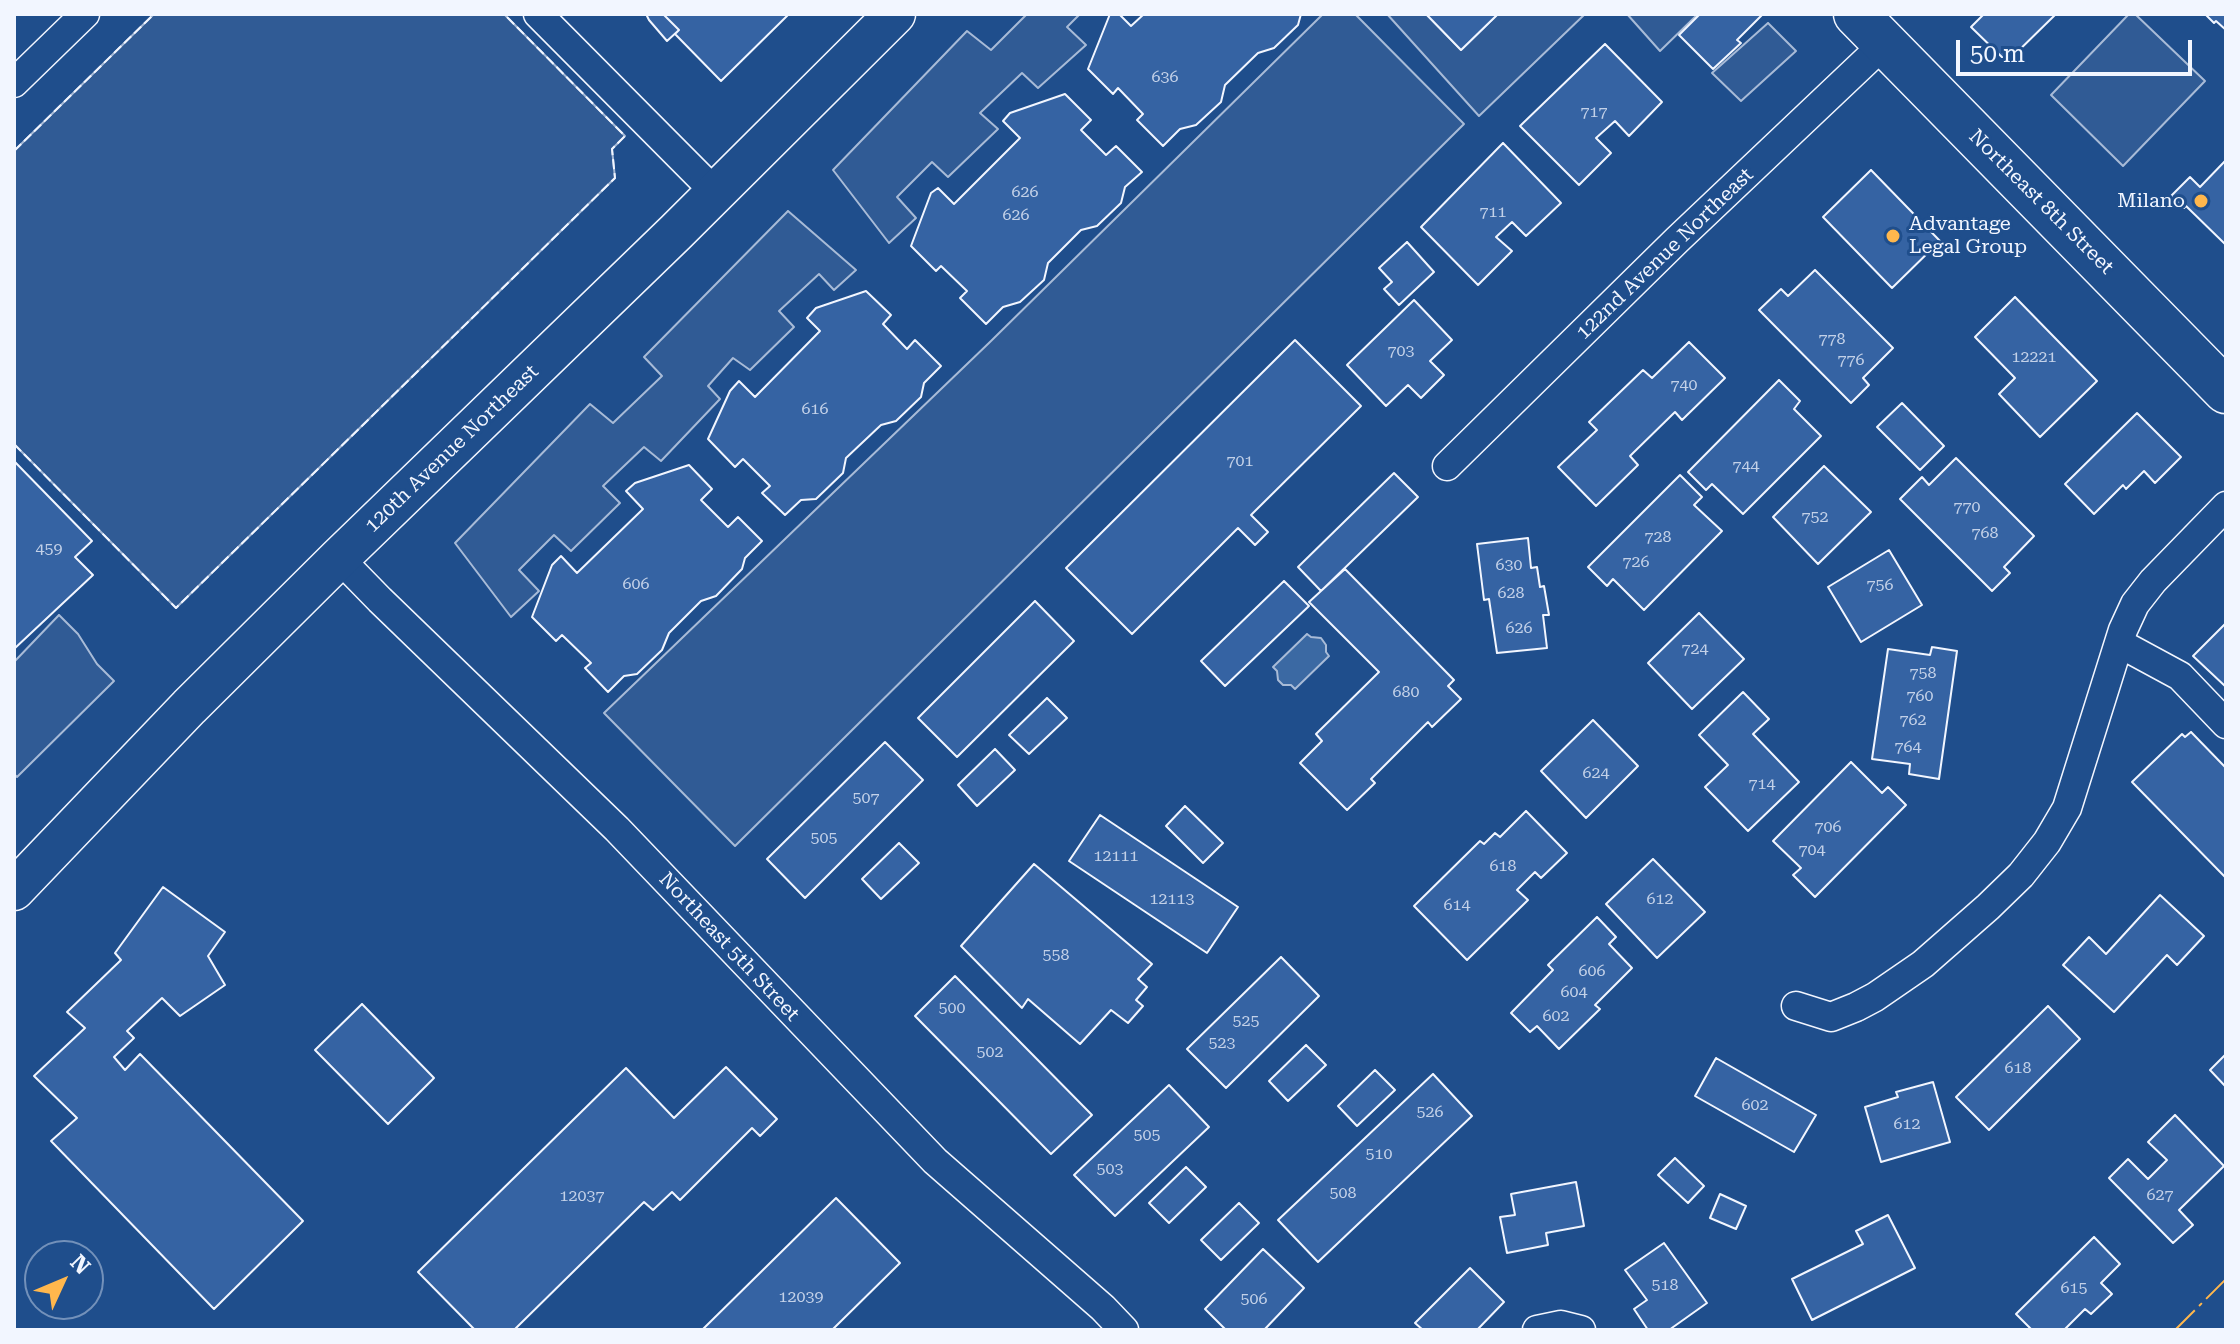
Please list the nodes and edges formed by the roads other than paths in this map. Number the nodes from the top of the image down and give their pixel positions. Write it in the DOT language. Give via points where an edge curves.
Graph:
graph roads {
  1 [pos="85,14"];
  2 [pos="538,14"];
  3 [pos="895,14"];
  4 [pos="1870,29"];
  5 [pos="14,83"];
  6 [pos="716,193"];
  7 [pos="2226,391"];
  8 [pos="1447,466"];
  9 [pos="2226,506"];
  10 [pos="339,558"];
  11 [pos="2119,643"];
  12 [pos="2226,724"];
  13 [pos="14,890"];
  14 [pos="1796,1006"];
  15 [pos="1124,1330"];
  16 [pos="1537,1330"];
  17 [pos="1581,1330"];
  1 -- 5 [label="street"];
  2 -- 6 [label="street"];
  3 -- 6 [label="main road, 120th Avenue Northeast"];
  4 -- 7 [label="main road, Northeast 8th Street"];
  4 -- 8 [label="street, 122nd Avenue Northeast" via="1677,240"];
  6 -- 10 [label="main road, 120th Avenue Northeast"];
  9 -- 11 [label="street" via="2135,604"];
  10 -- 13 [label="main road, 120th Avenue Northeast"];
  10 -- 15 [label="street, Northeast 5th Street" via="617,829 935,1161"];
  11 -- 12 [label="street" via="2180,676"];
  11 -- 14 [label="street" via="2067,808 2021,875 1923,964 1875,997 1831,1017"];
  16 -- 17 [label="street" via="1561,1325"];
}
